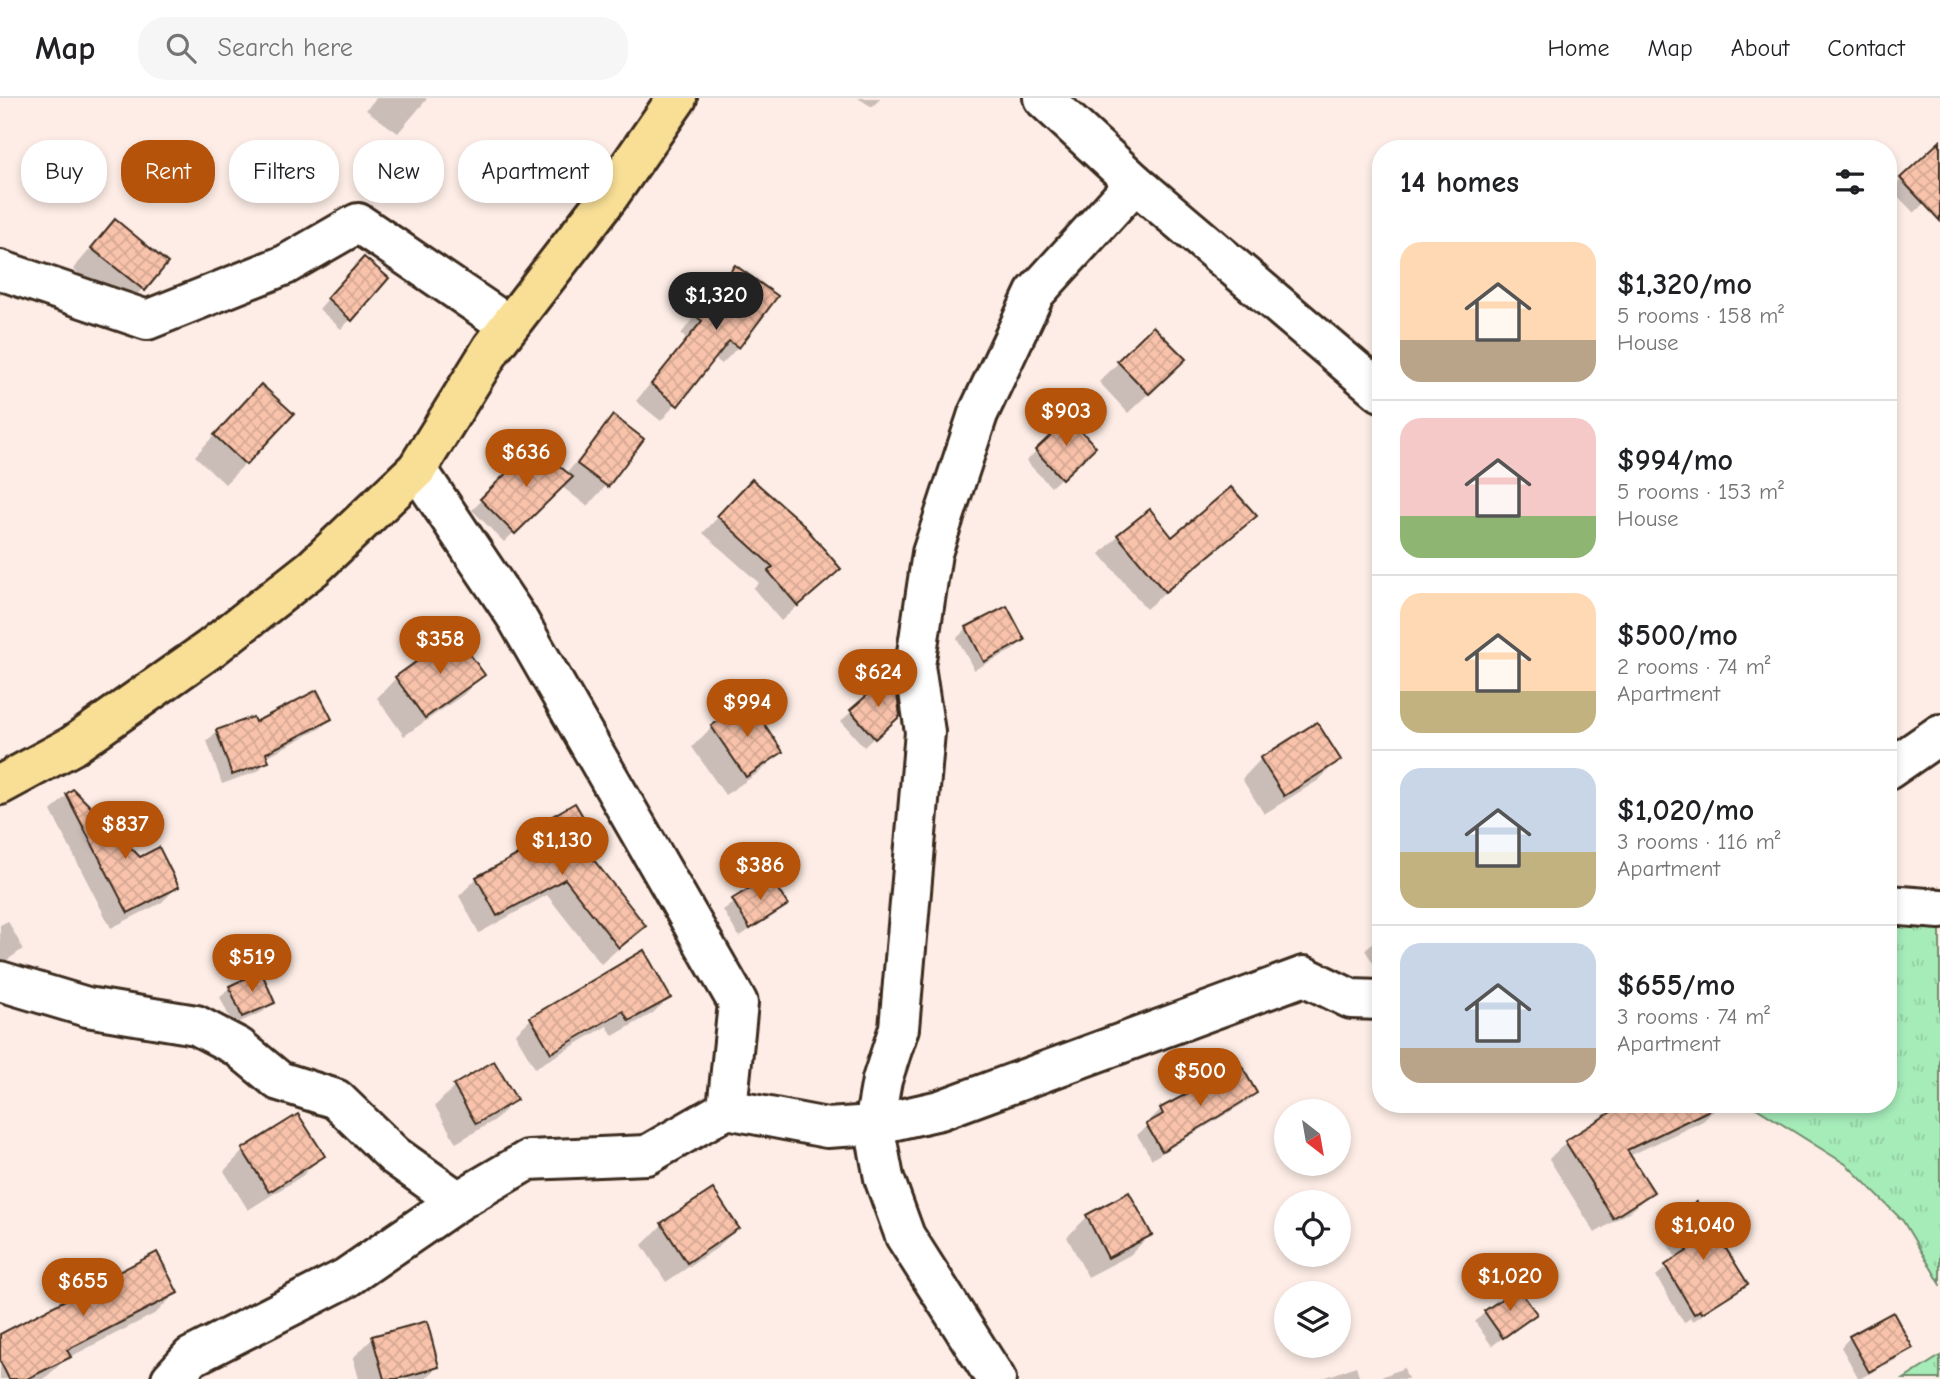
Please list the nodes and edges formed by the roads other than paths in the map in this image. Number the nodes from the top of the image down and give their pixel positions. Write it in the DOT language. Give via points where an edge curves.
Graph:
graph roads {
  1 [pos="677,98"];
  2 [pos="1042,98"];
  3 [pos="1135,183"];
  4 [pos="0,270"];
  5 [pos="508,326"];
  6 [pos="1372,384"];
  7 [pos="417,468"];
  8 [pos="1940,734"];
  9 [pos="1897,765"];
  10 [pos="0,785"];
  11 [pos="1897,906"];
  12 [pos="1940,909"];
  13 [pos="0,981"];
  14 [pos="1372,999"];
  15 [pos="727,1110"];
  16 [pos="874,1125"];
  17 [pos="458,1201"];
  18 [pos="170,1379"];
  19 [pos="996,1379"];
  1 -- 5 [label="main road"];
  2 -- 3 [label="street"];
  3 -- 6 [label="street"];
  3 -- 16 [label="street" via="1035,293 978,414 932,553 915,666 925,732 899,1028"];
  4 -- 5 [label="street" via="147,320 285,265 358,223"];
  5 -- 7 [label="main road"];
  7 -- 10 [label="main road" via="313,568 210,649 72,747"];
  7 -- 15 [label="street" via="517,618 738,1003"];
  8 -- 9 [label="street"];
  11 -- 12 [label="street"];
  13 -- 17 [label="street" via="87,1007 196,1025 238,1047 279,1081 337,1099 395,1156"];
  14 -- 16 [label="street" via="1352,999 1304,976 940,1110"];
  15 -- 16 [label="street" via="827,1128"];
  15 -- 17 [label="street" via="647,1155 528,1160"];
  16 -- 19 [label="street" via="884,1178 905,1236"];
  17 -- 18 [label="street" via="346,1278 191,1357"];
}
